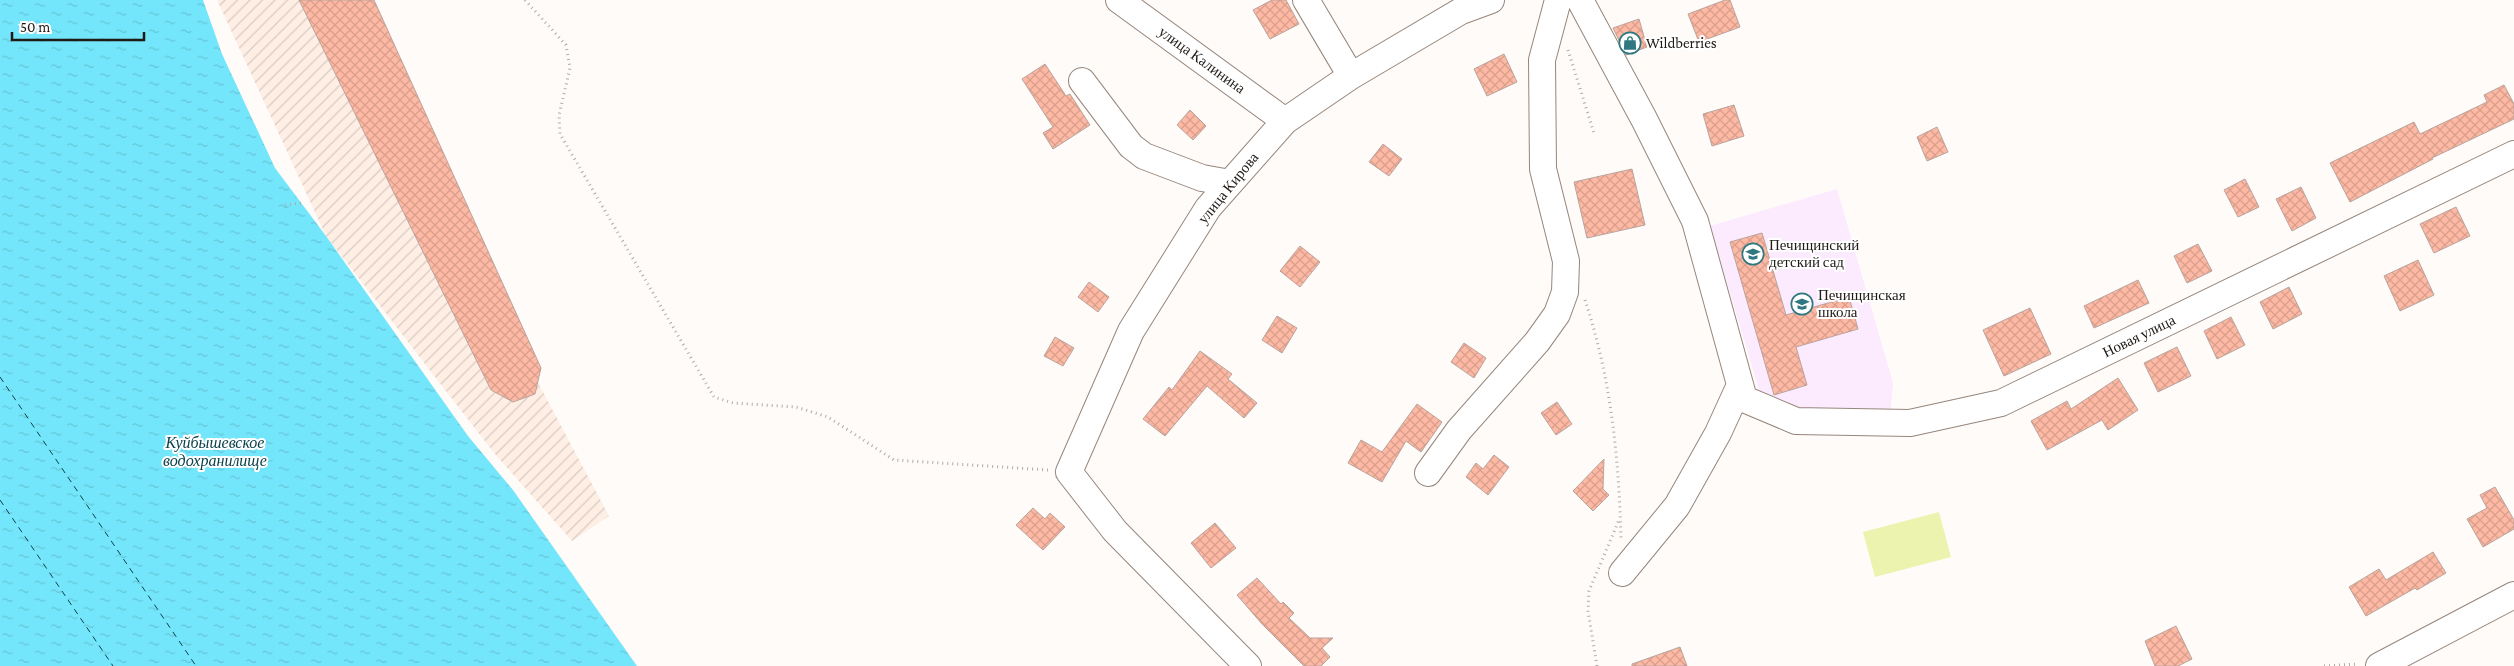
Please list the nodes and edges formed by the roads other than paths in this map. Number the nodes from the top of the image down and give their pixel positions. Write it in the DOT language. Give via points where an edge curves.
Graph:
graph roads {
  1 [pos="1119,0"];
  2 [pos="1306,0"];
  3 [pos="1491,0"];
  4 [pos="1558,0"];
  5 [pos="1580,0"];
  6 [pos="1351,76"];
  7 [pos="1082,81"];
  8 [pos="1285,121"];
  9 [pos="2514,154"];
  10 [pos="1230,183"];
  11 [pos="1742,392"];
  12 [pos="1428,473"];
  13 [pos="1622,573"];
  14 [pos="2514,595"];
  15 [pos="2382,664"];
  16 [pos="1248,666"];
  1 -- 8 [label="street, улица Калинина"];
  2 -- 6 [label="street"];
  3 -- 6 [label="street, улица Кирова" via="1461,11"];
  4 -- 12 [label="street" via="1542,60 1543,169 1566,261 1565,292 1557,314 1537,342 1460,430"];
  5 -- 11 [label="street" via="1694,221"];
  6 -- 8 [label="street, улица Кирова"];
  7 -- 10 [label="street" via="1131,146 1144,156 1202,178"];
  8 -- 10 [label="street, улица Кирова"];
  9 -- 11 [label="street, Новая улица" via="2000,403 1910,423 1796,421"];
  10 -- 16 [label="street, улица Кирова" via="1208,208 1131,330 1069,472 1115,530"];
  11 -- 13 [label="street" via="1677,506"];
  14 -- 15 [label="street"];
}
